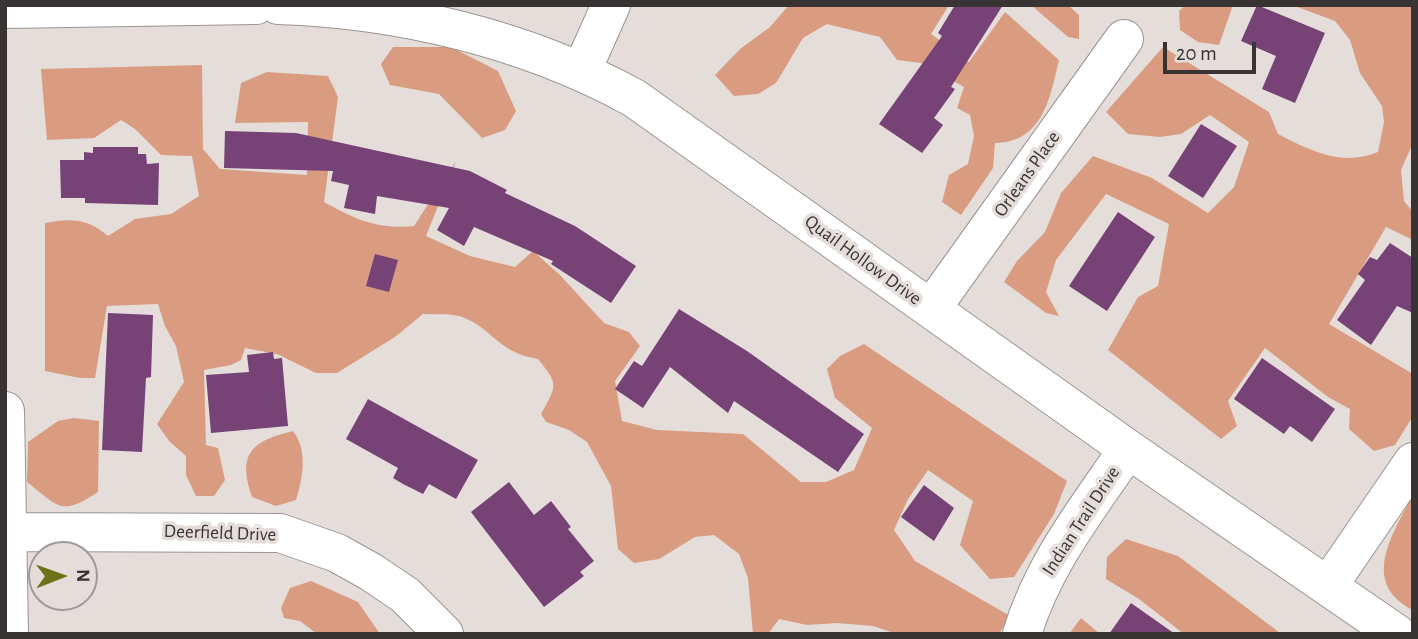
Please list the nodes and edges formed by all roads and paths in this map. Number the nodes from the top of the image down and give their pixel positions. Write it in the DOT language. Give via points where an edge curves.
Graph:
graph roads {
  1 [pos="256,5"];
  2 [pos="278,5"];
  3 [pos="611,5"];
  4 [pos="5,9"];
  5 [pos="1124,39"];
  6 [pos="582,70"];
  7 [pos="931,309"];
  8 [pos="5,411"];
  9 [pos="1128,449"];
  10 [pos="1413,462"];
  11 [pos="7,532"];
  12 [pos="1328,586"];
  13 [pos="9,634"];
  14 [pos="444,634"];
  15 [pos="1022,634"];
  16 [pos="1397,634"];
  1 -- 4 [label="street"];
  2 -- 6 [label="street, Quail Hollow Drive" via="393,15"];
  3 -- 6 [label="street"];
  5 -- 7 [label="street, Orleans Place"];
  6 -- 7 [label="street, Quail Hollow Drive" via="695,139"];
  7 -- 9 [label="street, Quail Hollow Drive"];
  8 -- 11 [label="street"];
  9 -- 12 [label="street, Quail Hollow Drive"];
  9 -- 15 [label="street, Indian Trail Drive" via="1052,561"];
  10 -- 12 [label="street"];
  11 -- 13 [label="street"];
  11 -- 14 [label="street, Deerfield Drive" via="280,533 337,553 371,572 405,595"];
  12 -- 16 [label="street, Quail Hollow Drive"];
}
